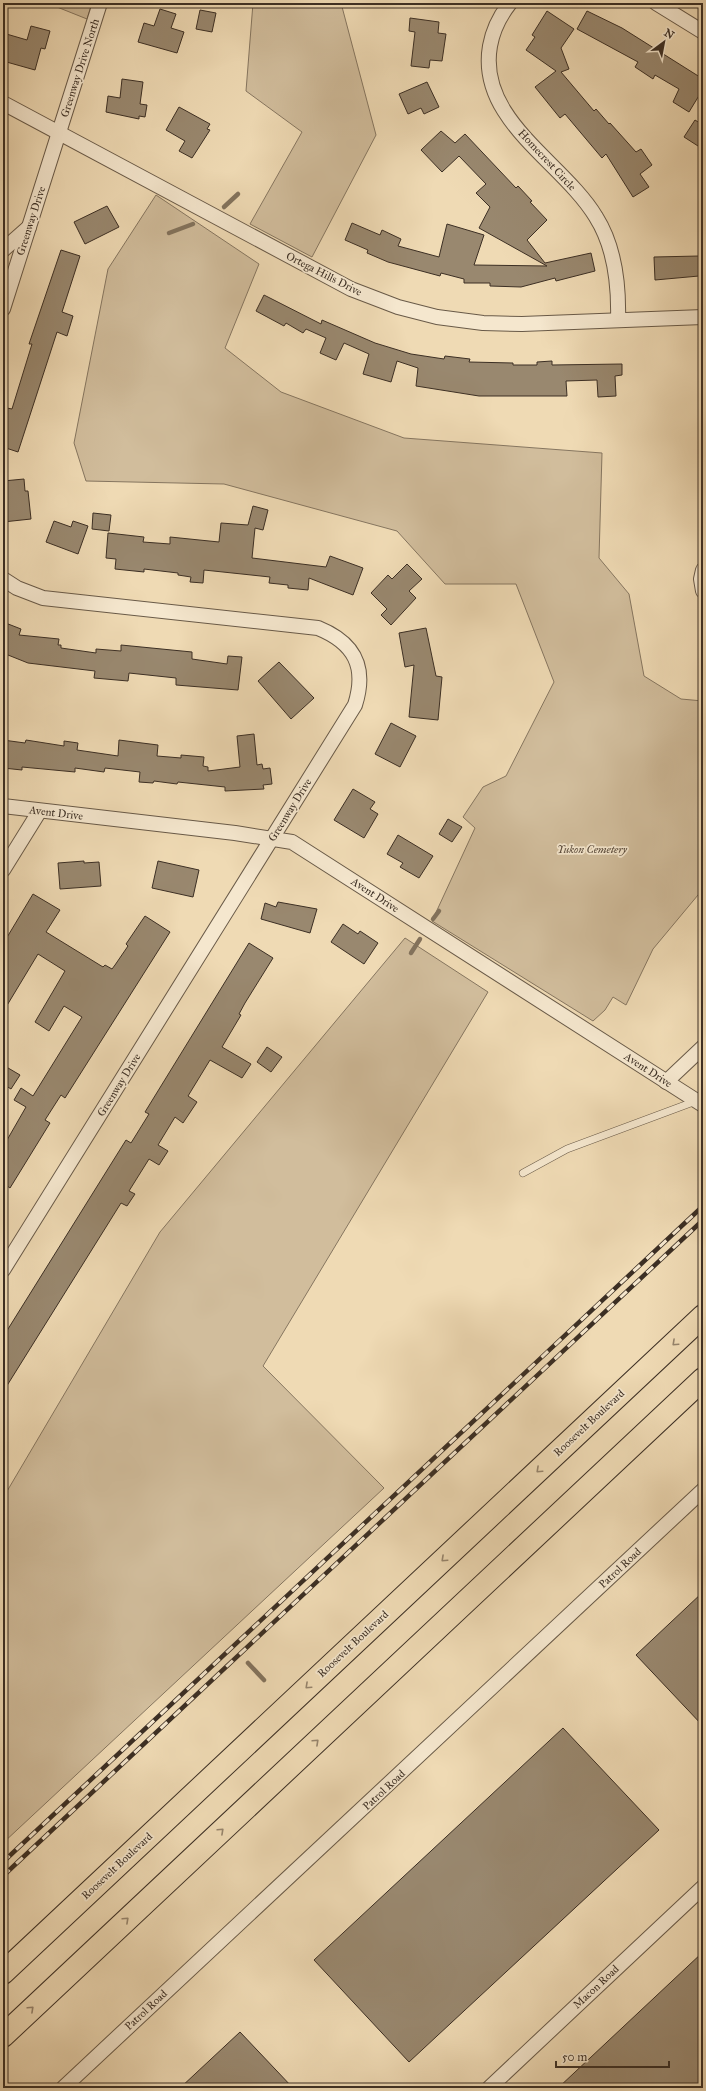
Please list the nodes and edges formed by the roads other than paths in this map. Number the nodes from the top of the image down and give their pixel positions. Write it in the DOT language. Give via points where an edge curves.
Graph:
graph roads {
  1 [pos="100,3"];
  2 [pos="510,3"];
  3 [pos="656,3"];
  4 [pos="703,32"];
  5 [pos="3,103"];
  6 [pos="59,133"];
  7 [pos="30,226"];
  8 [pos="3,250"];
  9 [pos="3,309"];
  10 [pos="703,317"];
  11 [pos="618,320"];
  12 [pos="703,570"];
  13 [pos="3,579"];
  14 [pos="703,591"];
  15 [pos="3,806"];
  16 [pos="39,812"];
  17 [pos="272,838"];
  18 [pos="3,870"];
  19 [pos="703,1047"];
  20 [pos="666,1082"];
  21 [pos="700,1103"];
  22 [pos="523,1173"];
  23 [pos="3,1270"];
  24 [pos="703,1316"];
  25 [pos="703,1379"];
  26 [pos="703,1490"];
  27 [pos="703,1887"];
  28 [pos="3,1973"];
  29 [pos="3,2036"];
  30 [pos="63,2088"];
  31 [pos="489,2088"];
  1 -- 6 [label="street, Greenway Drive North"];
  2 -- 11 [label="street, Homecrest Circle" via="493,31 488,57 488,71 494,94 515,126 578,193 596,216 608,240 615,272 619,298"];
  3 -- 4 [label="street"];
  5 -- 6 [label="street, Ortega Hills Drive"];
  6 -- 7 [label="street, Greenway Drive"];
  6 -- 11 [label="street, Ortega Hills Drive" via="351,289 398,307 438,317 483,323"];
  7 -- 8 [label="street"];
  7 -- 9 [label="street, Greenway Drive"];
  10 -- 11 [label="street, Ortega Hills Drive"];
  12 -- 14 [label="street"];
  13 -- 17 [label="street, Greenway Drive" via="42,598 318,628 346,644 356,657 360,675 360,688 355,705"];
  15 -- 16 [label="street, Avent Drive"];
  16 -- 17 [label="street, Avent Drive"];
  16 -- 18 [label="street"];
  17 -- 20 [label="street, Avent Drive" via="292,842"];
  17 -- 23 [label="street, Greenway Drive"];
  19 -- 20 [label="street"];
  20 -- 21 [label="street, Avent Drive"];
  21 -- 22 [label="lane" via="649,1117 567,1149"];
  24 -- 28 [label="highway, Roosevelt Boulevard, one-way"];
  29 -- 25 [label="highway, one-way"];
  26 -- 30 [label="street, Patrol Road"];
  27 -- 31 [label="street, Macon Road"];
}
